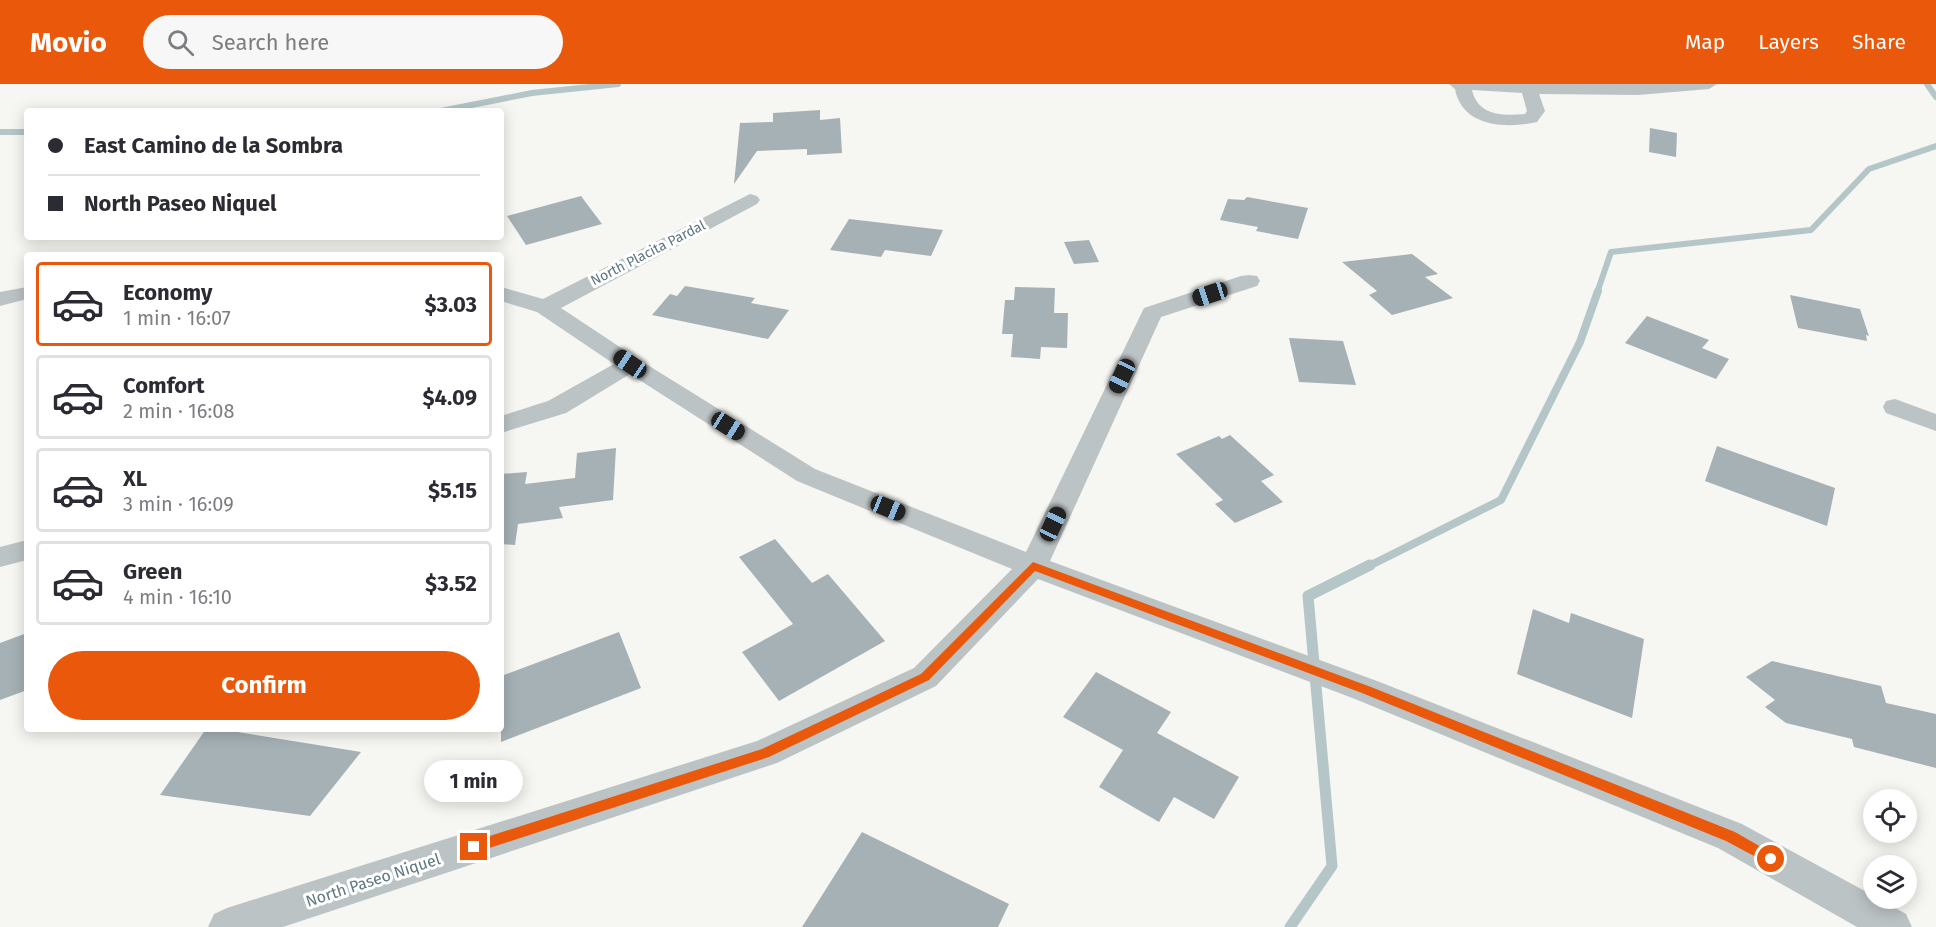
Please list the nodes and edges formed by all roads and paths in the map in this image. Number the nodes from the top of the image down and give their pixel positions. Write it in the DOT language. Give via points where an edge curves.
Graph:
graph roads {
  1 [pos="1457,84"];
  2 [pos="1463,84"];
  3 [pos="1709,84"];
  4 [pos="1528,86"];
  5 [pos="750,200"];
  6 [pos="1249,281"];
  7 [pos="24,294"];
  8 [pos="504,295"];
  9 [pos="0,299"];
  10 [pos="545,307"];
  11 [pos="630,364"];
  12 [pos="1895,407"];
  13 [pos="1936,423"];
  14 [pos="504,424"];
  15 [pos="24,551"];
  16 [pos="0,557"];
  17 [pos="1033,566"];
  18 [pos="227,927"];
  19 [pos="1893,927"];
  1 -- 2 [label="street"];
  2 -- 4 [label="street"];
  2 -- 4 [label="street" via="1473,109 1493,119 1511,120 1531,118 1536,111"];
  3 -- 4 [label="street" via="1638,90"];
  5 -- 10 [label="street, North Placita Pardal"];
  6 -- 17 [label="street, North Paseo Niquel" via="1152,313"];
  7 -- 9 [label="street"];
  8 -- 10 [label="street"];
  10 -- 11 [label="street"];
  11 -- 14 [label="street" via="557,407"];
  11 -- 17 [label="street" via="806,475"];
  12 -- 13 [label="street"];
  15 -- 16 [label="street"];
  17 -- 18 [label="street, North Paseo Niquel" via="925,677 765,753"];
  17 -- 19 [label="street" via="1366,690 1730,836"];
}
